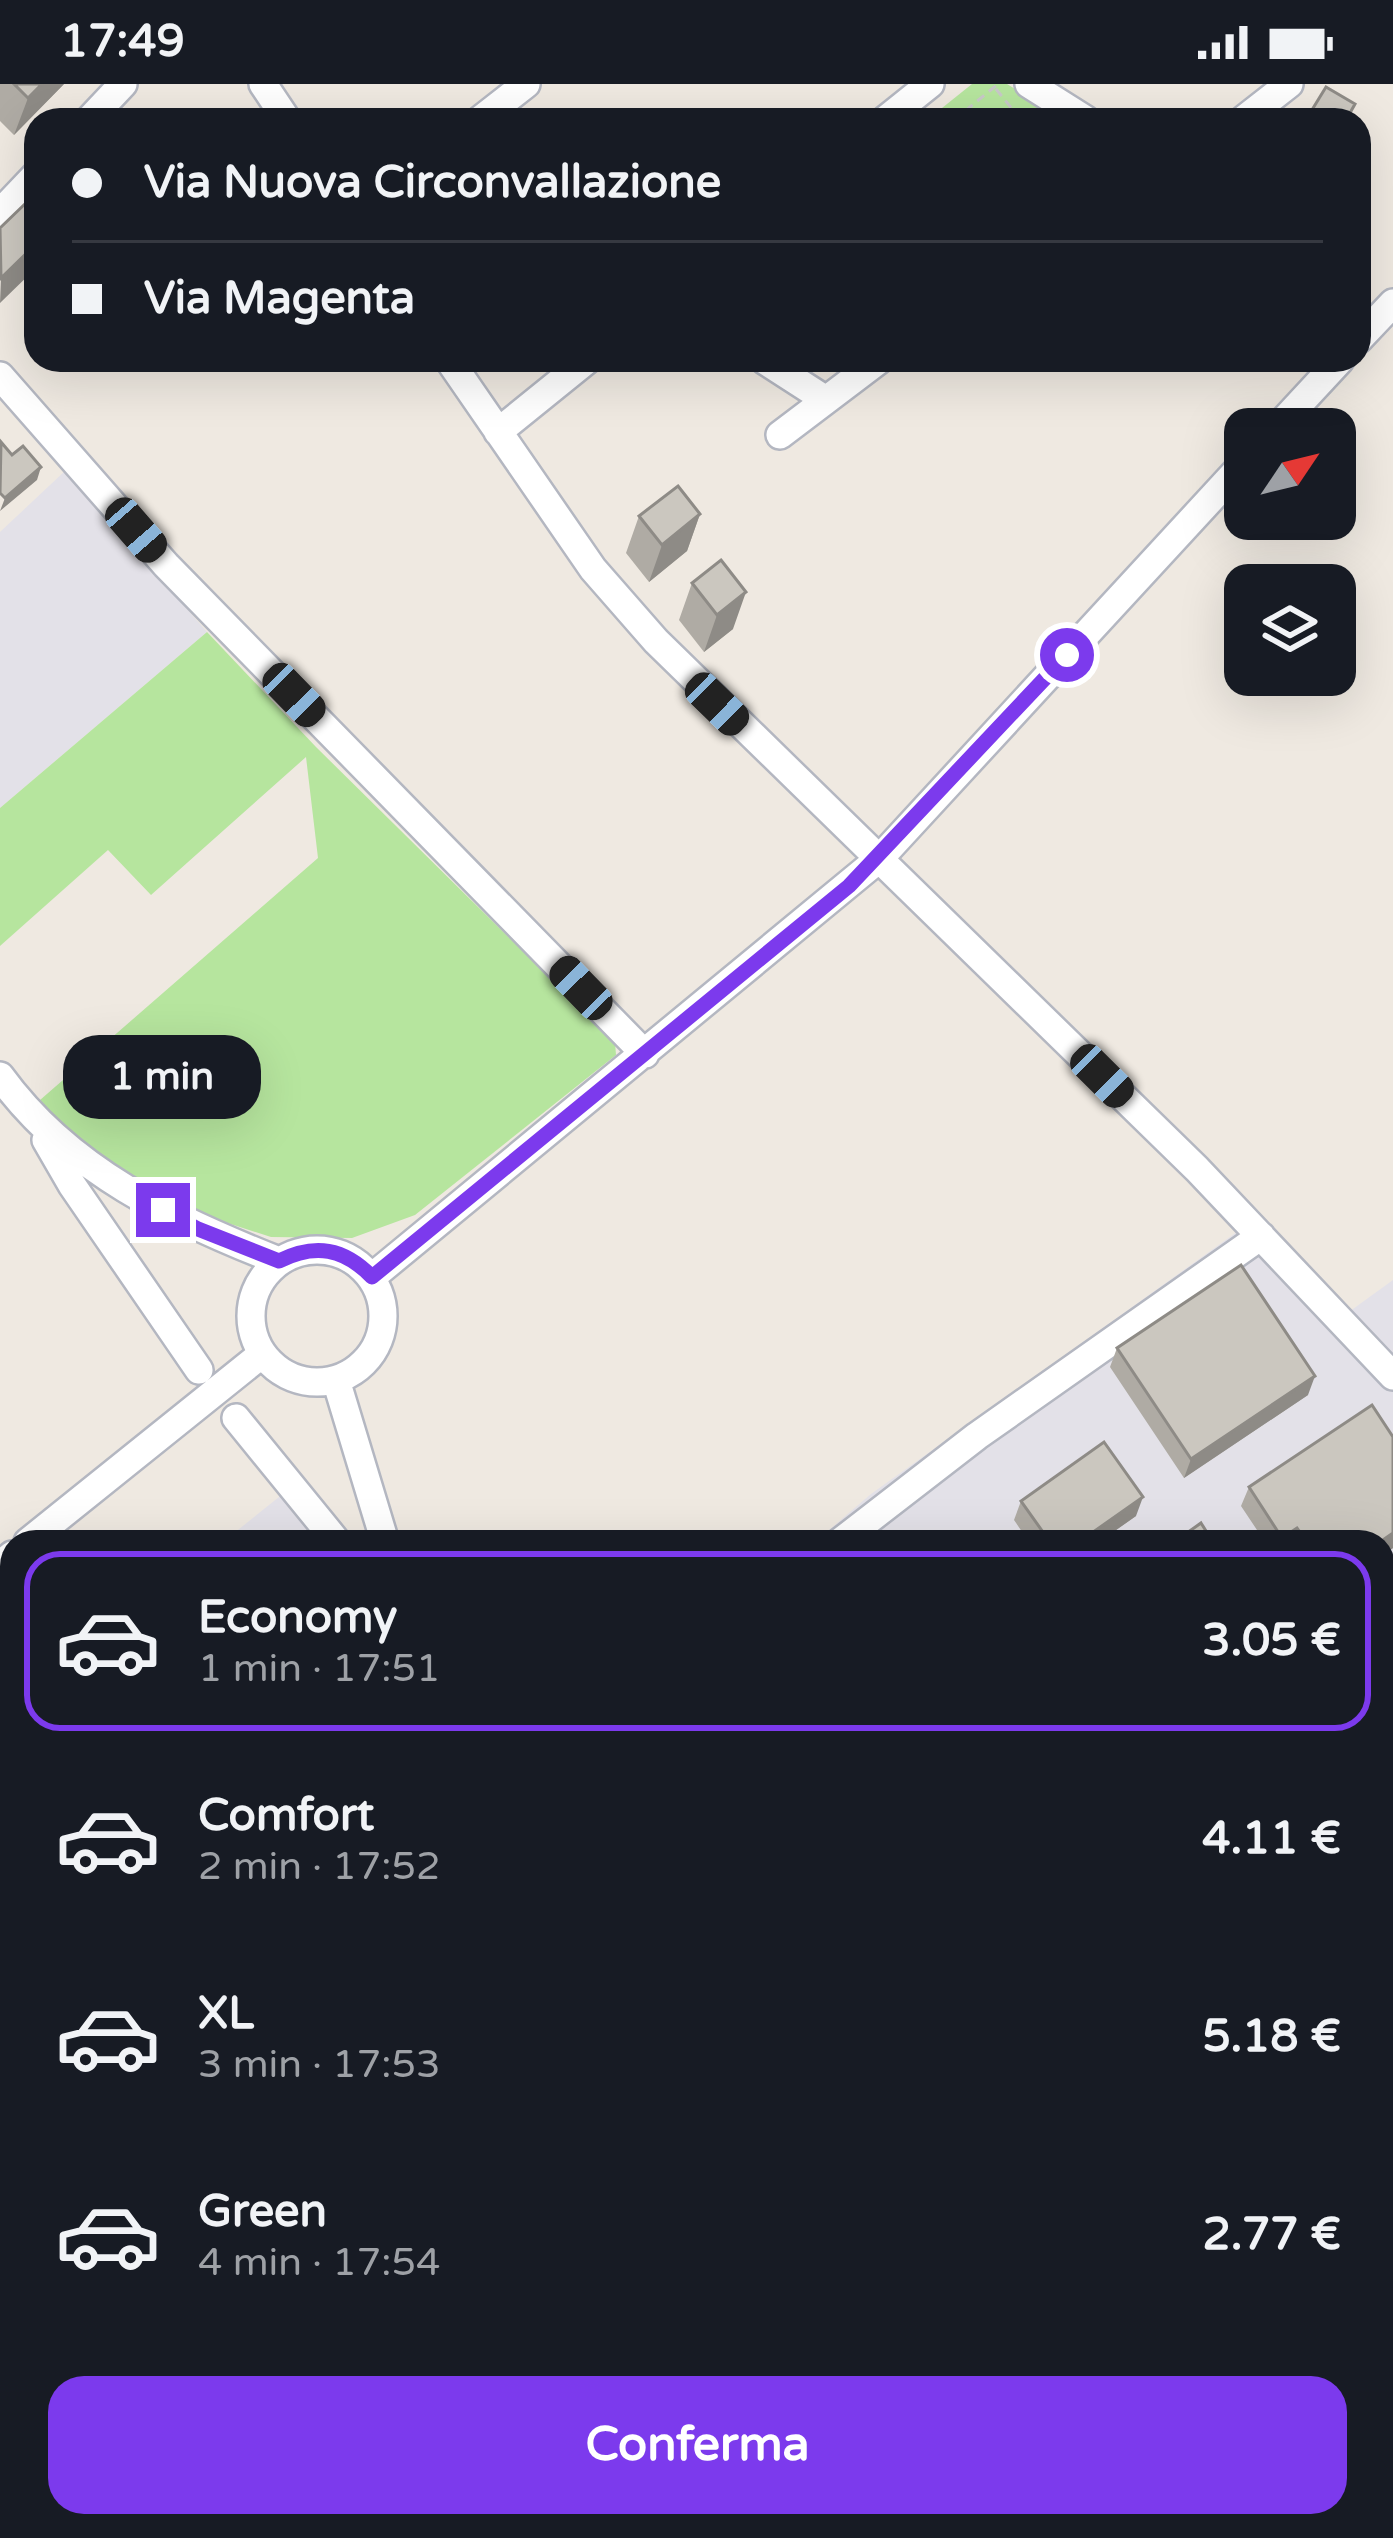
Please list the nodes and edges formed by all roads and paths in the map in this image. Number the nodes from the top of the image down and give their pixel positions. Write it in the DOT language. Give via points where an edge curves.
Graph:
graph roads {
  1 [pos="123,84"];
  2 [pos="526,84"];
  3 [pos="930,84"];
  4 [pos="1029,84"];
  5 [pos="1288,84"];
  6 [pos="996,86"];
  7 [pos="100,108"];
  8 [pos="495,108"];
  9 [pos="900,108"];
  10 [pos="969,108"];
  11 [pos="1067,108"];
  12 [pos="1259,108"];
  13 [pos="24,188"];
  14 [pos="0,213"];
  15 [pos="1393,303"];
  16 [pos="1371,326"];
  17 [pos="457,372"];
  18 [pos="572,372"];
  19 [pos="783,372"];
  20 [pos="863,372"];
  21 [pos="1329,372"];
  22 [pos="6,392"];
  23 [pos="826,400"];
  24 [pos="1295,408"];
  25 [pos="498,432"];
  26 [pos="779,435"];
  27 [pos="1224,485"];
  28 [pos="880,857"];
  29 [pos="645,1054"];
  30 [pos="0,1076"];
  31 [pos="35,1120"];
  32 [pos="1261,1236"];
  33 [pos="279,1261"];
  34 [pos="372,1277"];
  35 [pos="262,1354"];
  36 [pos="199,1370"];
  37 [pos="1393,1376"];
  38 [pos="336,1380"];
  39 [pos="236,1418"];
  40 [pos="43,1530"];
  41 [pos="327,1530"];
  42 [pos="381,1530"];
  43 [pos="856,1530"];
  1 -- 7 [label="street"];
  2 -- 8 [label="street"];
  3 -- 9 [label="street"];
  4 -- 11 [label="street"];
  5 -- 12 [label="street"];
  6 -- 10 [label="path"];
  13 -- 14 [label="street"];
  15 -- 16 [label="street"];
  17 -- 25 [label="street"];
  18 -- 25 [label="street"];
  19 -- 23 [label="street"];
  20 -- 23 [label="street"];
  21 -- 24 [label="street"];
  22 -- 29 [label="street"];
  23 -- 26 [label="street"];
  25 -- 28 [label="street" via="593,569 656,641"];
  27 -- 28 [label="street"];
  28 -- 29 [label="street"];
  28 -- 32 [label="street"];
  29 -- 34 [label="street"];
  30 -- 31 [label="street"];
  31 -- 33 [label="street" via="128,1191"];
  31 -- 36 [label="street"];
  32 -- 37 [label="street"];
  32 -- 43 [label="street"];
  33 -- 34 [label="street" via="318,1249 339,1252"];
  33 -- 35 [label="street" via="254,1293 250,1314"];
  34 -- 38 [label="street" via="381,1296 381,1338 355,1371"];
  35 -- 38 [label="street" via="295,1379"];
  35 -- 40 [label="street"];
  38 -- 42 [label="street"];
  39 -- 41 [label="street"];
}
